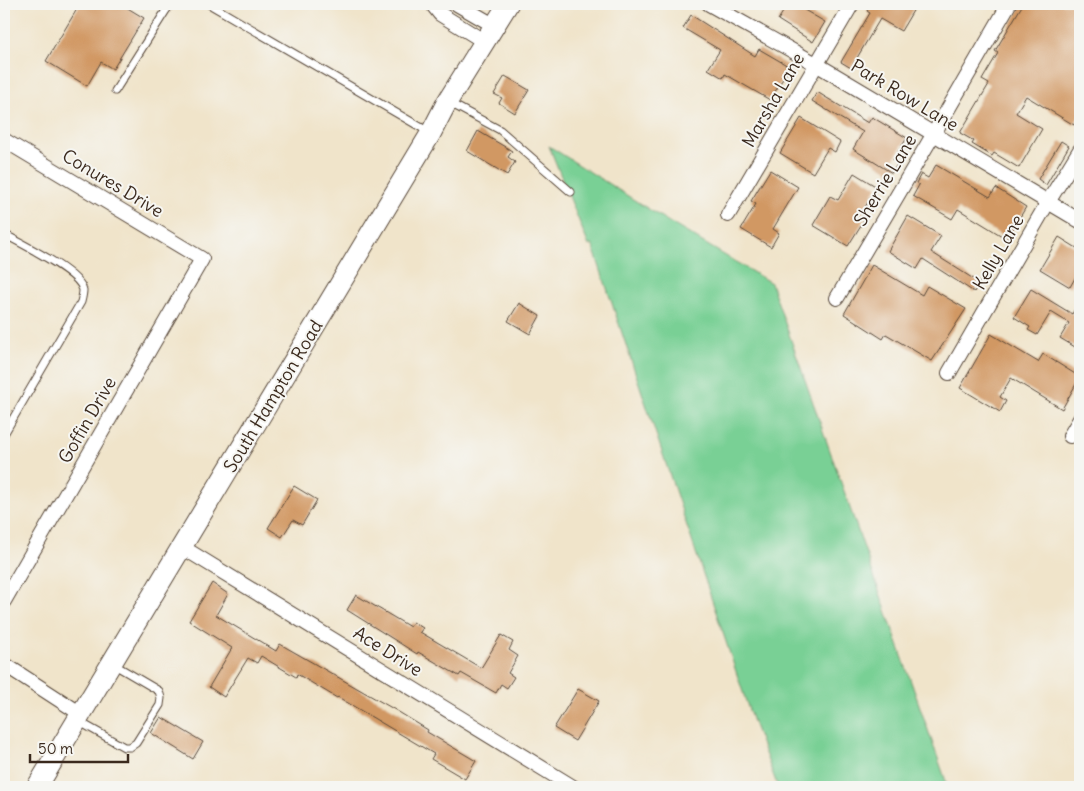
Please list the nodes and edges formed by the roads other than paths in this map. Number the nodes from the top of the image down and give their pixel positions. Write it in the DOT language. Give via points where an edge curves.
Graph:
graph roads {
  1 [pos="158,4"];
  2 [pos="208,4"];
  3 [pos="432,4"];
  4 [pos="457,4"];
  5 [pos="508,4"];
  6 [pos="709,4"];
  7 [pos="852,4"];
  8 [pos="1009,4"];
  9 [pos="168,6"];
  10 [pos="490,34"];
  11 [pos="816,64"];
  12 [pos="116,90"];
  13 [pos="447,102"];
  14 [pos="431,133"];
  15 [pos="934,135"];
  16 [pos="4,140"];
  17 [pos="1080,150"];
  18 [pos="571,192"];
  19 [pos="1048,202"];
  20 [pos="728,215"];
  21 [pos="1080,221"];
  22 [pos="4,234"];
  23 [pos="202,259"];
  24 [pos="836,298"];
  25 [pos="949,374"];
  26 [pos="1080,419"];
  27 [pos="4,434"];
  28 [pos="1070,436"];
  29 [pos="182,547"];
  30 [pos="4,601"];
  31 [pos="112,663"];
  32 [pos="4,664"];
  33 [pos="79,717"];
  34 [pos="37,787"];
  35 [pos="574,787"];
  1 -- 9 [label="lane"];
  2 -- 14 [label="lane"];
  3 -- 10 [label="street" via="440,14"];
  4 -- 10 [label="street"];
  5 -- 10 [label="main road, South Hampton Road"];
  6 -- 11 [label="street, Park Row Lane"];
  7 -- 11 [label="street, Marsha Lane"];
  8 -- 15 [label="street, Sherrie Lane"];
  9 -- 12 [label="lane"];
  10 -- 13 [label="main road, South Hampton Road"];
  11 -- 15 [label="street, Park Row Lane"];
  11 -- 20 [label="street, Marsha Lane"];
  13 -- 14 [label="main road, South Hampton Road"];
  13 -- 18 [label="lane" via="500,130"];
  14 -- 29 [label="main road, South Hampton Road"];
  15 -- 19 [label="street, Park Row Lane"];
  15 -- 24 [label="street, Sherrie Lane"];
  16 -- 23 [label="street, Conures Drive"];
  17 -- 19 [label="street, Kelly Lane"];
  19 -- 21 [label="street, Park Row Lane"];
  19 -- 25 [label="street, Kelly Lane"];
  22 -- 27 [label="lane" via="76,277 83,289 81,302"];
  23 -- 30 [label="street, Goffin Drive"];
  26 -- 28 [label="street"];
  29 -- 31 [label="main road, South Hampton Road"];
  29 -- 35 [label="street, Ace Drive"];
  31 -- 33 [label="main road, South Hampton Road"];
  31 -- 33 [label="lane" via="159,692 160,705 136,743 130,747 124,747"];
  32 -- 33 [label="street"];
  33 -- 34 [label="main road, South Hampton Road"];
}
